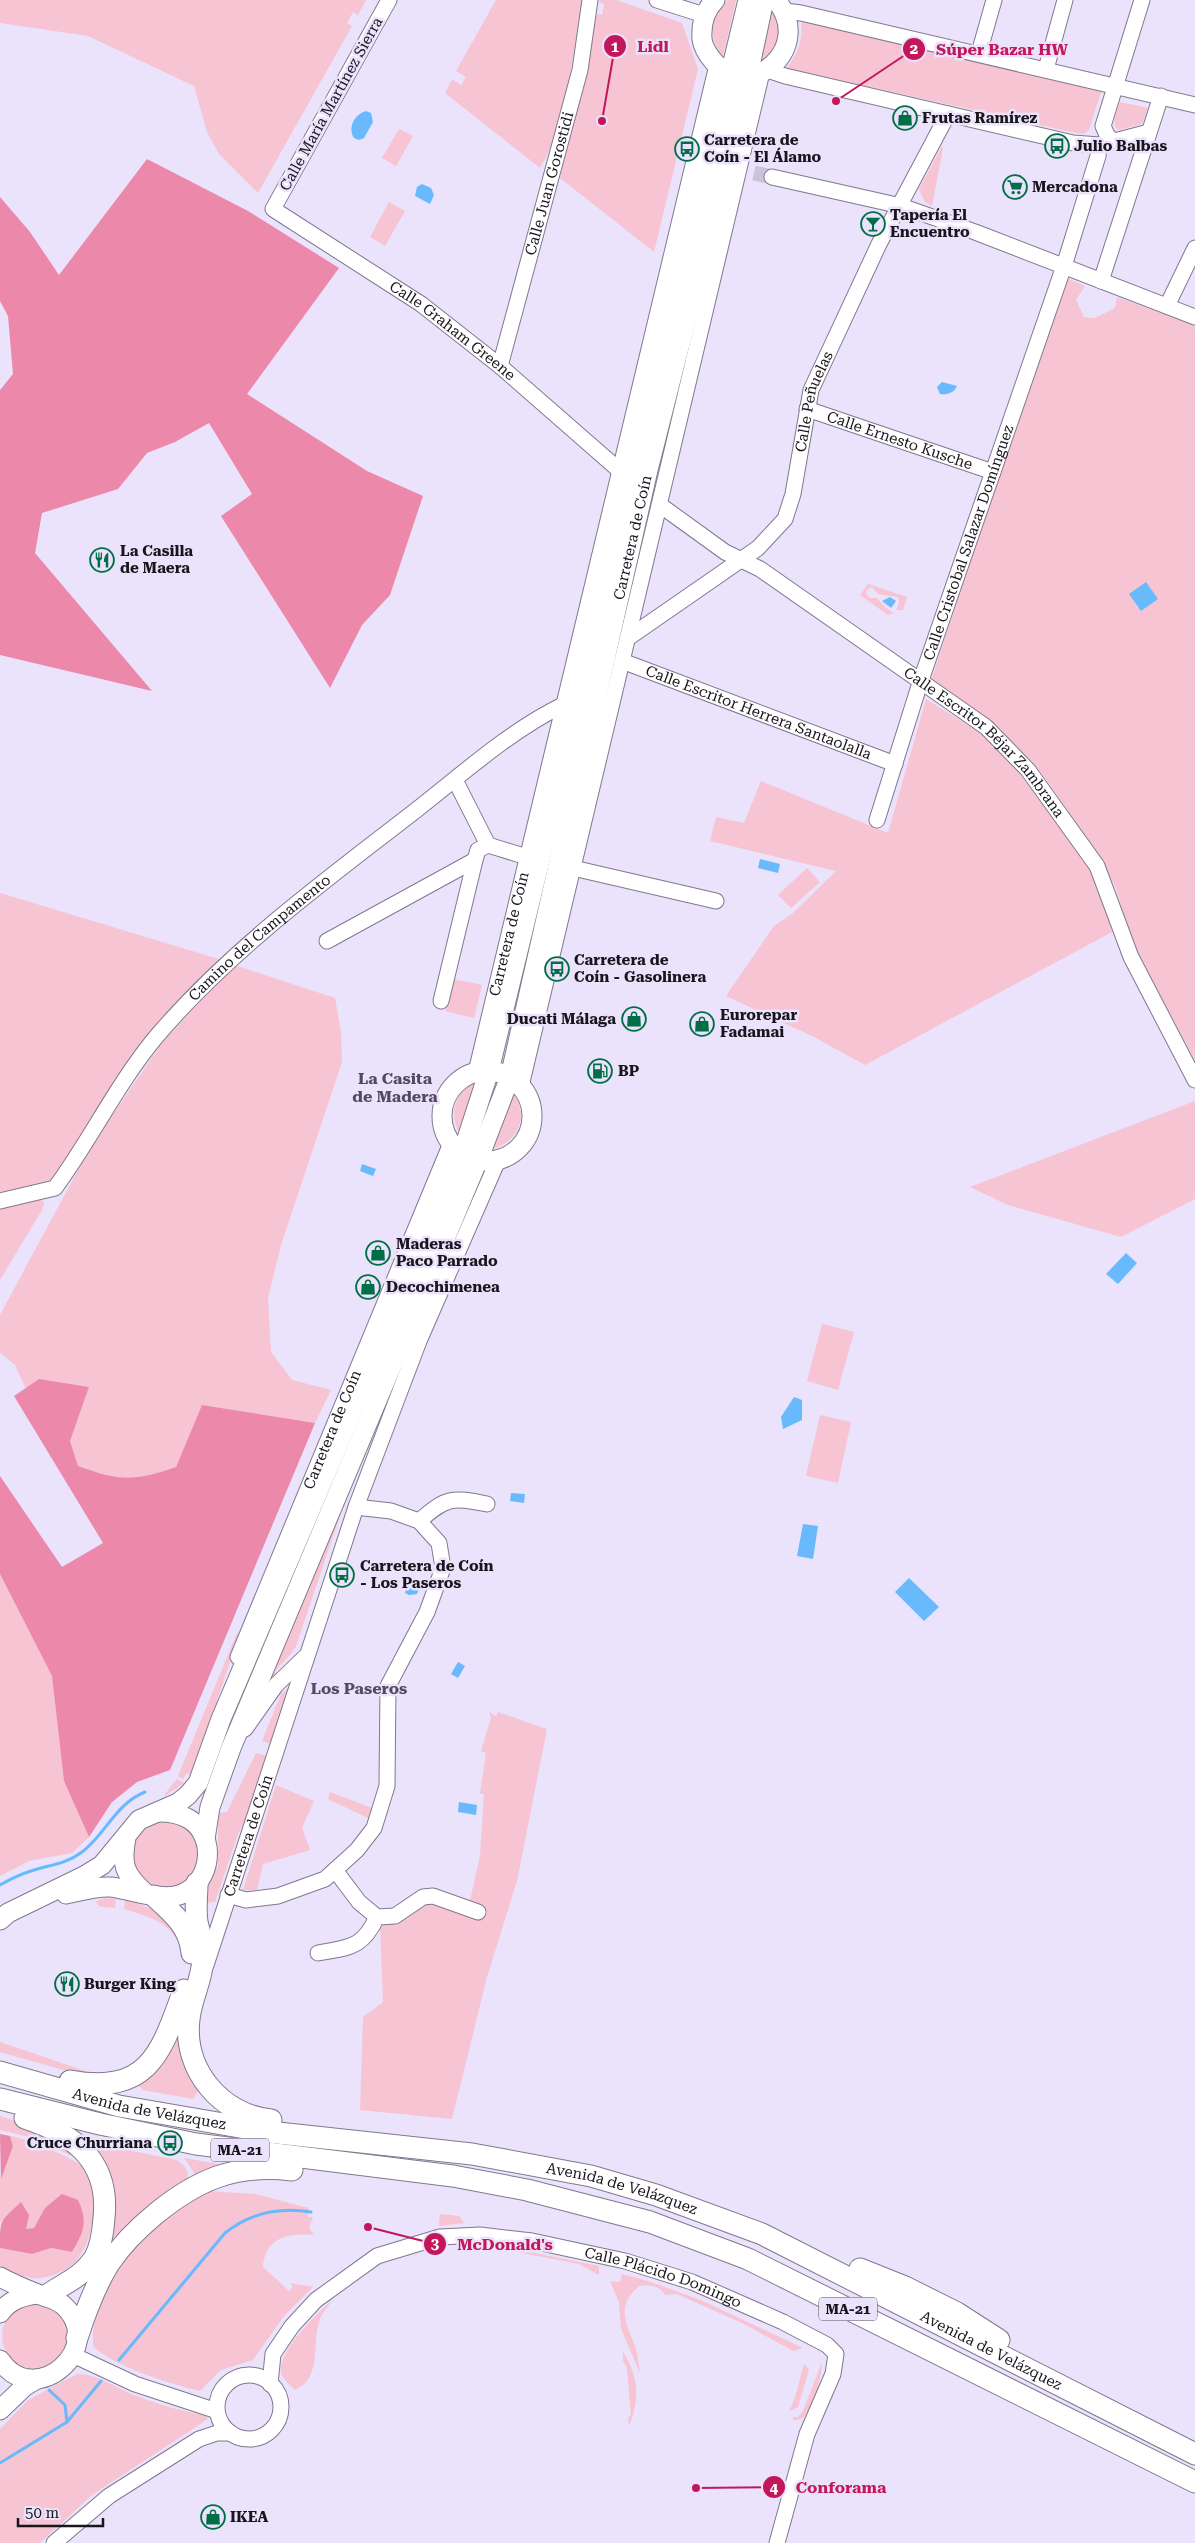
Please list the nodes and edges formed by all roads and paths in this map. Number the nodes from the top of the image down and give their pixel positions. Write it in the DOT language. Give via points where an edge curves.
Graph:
graph roads {
  1 [pos="390,0"];
  2 [pos="590,0"];
  3 [pos="657,0"];
  4 [pos="748,0"];
  5 [pos="764,0"];
  6 [pos="994,0"];
  7 [pos="1065,0"];
  8 [pos="1142,0"];
  9 [pos="779,3"];
  10 [pos="710,8"];
  11 [pos="979,54"];
  12 [pos="1046,69"];
  13 [pos="745,71"];
  14 [pos="1117,86"];
  15 [pos="1161,96"];
  16 [pos="1195,104"];
  17 [pos="948,114"];
  18 [pos="1149,132"];
  19 [pos="1106,143"];
  20 [pos="739,170"];
  21 [pos="754,173"];
  22 [pos="772,177"];
  23 [pos="901,206"];
  24 [pos="274,209"];
  25 [pos="1195,248"];
  26 [pos="1064,266"];
  27 [pos="1101,281"];
  28 [pos="1167,306"];
  29 [pos="1195,317"];
  30 [pos="500,366"];
  31 [pos="806,410"];
  32 [pos="619,470"];
  33 [pos="992,472"];
  34 [pos="660,504"];
  35 [pos="741,560"];
  36 [pos="628,638"];
  37 [pos="622,661"];
  38 [pos="920,683"];
  39 [pos="563,705"];
  40 [pos="895,764"];
  41 [pos="455,780"];
  42 [pos="877,820"];
  43 [pos="488,845"];
  44 [pos="527,857"];
  45 [pos="475,860"];
  46 [pos="573,868"];
  47 [pos="716,901"];
  48 [pos="328,941"];
  49 [pos="441,1001"];
  50 [pos="482,1071"];
  51 [pos="1195,1080"];
  52 [pos="515,1081"];
  53 [pos="464,1152"];
  54 [pos="498,1160"];
  55 [pos="0,1201"];
  56 [pos="486,1504"];
  57 [pos="356,1507"];
  58 [pos="419,1521"];
  59 [pos="307,1656"];
  60 [pos="231,1748"];
  61 [pos="159,1812"];
  62 [pos="126,1837"];
  63 [pos="205,1839"];
  64 [pos="335,1870"];
  65 [pos="197,1883"];
  66 [pos="149,1894"];
  67 [pos="228,1895"];
  68 [pos="33,1901"];
  69 [pos="478,1912"];
  70 [pos="377,1917"];
  71 [pos="0,1920"];
  72 [pos="318,1953"];
  73 [pos="199,1985"];
  74 [pos="0,2063"];
  75 [pos="0,2072"];
  76 [pos="0,2099"];
  77 [pos="0,2106"];
  78 [pos="405,2147"];
  79 [pos="484,2183"];
  80 [pos="0,2277"];
  81 [pos="42,2295"];
  82 [pos="0,2313"];
  83 [pos="75,2346"];
  84 [pos="274,2354"];
  85 [pos="0,2360"];
  86 [pos="244,2376"];
  87 [pos="37,2379"];
  88 [pos="270,2384"];
  89 [pos="220,2395"];
  90 [pos="190,2402"];
  91 [pos="0,2410"];
  92 [pos="218,2415"];
  93 [pos="231,2433"];
  94 [pos="200,2439"];
  95 [pos="1195,2454"];
  96 [pos="1195,2482"];
  97 [pos="54,2543"];
  98 [pos="777,2543"];
  1 -- 24 [label="street, Calle María Martínez Sierra"];
  2 -- 30 [label="street, Calle Juan Gorostidi" via="580,70"];
  3 -- 10 [label="street"];
  4 -- 13 [label="main road"];
  5 -- 13 [label="main road, Carretera de Coín"];
  6 -- 11 [label="street"];
  7 -- 12 [label="street"];
  8 -- 14 [label="street"];
  9 -- 11 [label="street"];
  9 -- 13 [label="main road" via="789,26 781,58"];
  10 -- 13 [label="main road" via="702,28 708,55"];
  11 -- 12 [label="street"];
  12 -- 14 [label="street"];
  13 -- 17 [label="street" via="786,76"];
  13 -- 20 [label="street, Carretera de Coín"];
  13 -- 32 [label="street, Carretera de Coín"];
  13 -- 50 [label="main road"];
  13 -- 52 [label="main road, Carretera de Coín" via="648,470"];
  14 -- 15 [label="street"];
  14 -- 19 [label="street" via="1103,126"];
  15 -- 16 [label="street"];
  15 -- 18 [label="street"];
  17 -- 19 [label="street" via="1073,143"];
  17 -- 23 [label="street, Calle Peñuelas"];
  18 -- 19 [label="street"];
  18 -- 27 [label="street"];
  19 -- 26 [label="street, Calle Cristobal Salazar Domínguez" via="1098,156"];
  20 -- 21 [label="street"];
  20 -- 34 [label="street, Carretera de Coín"];
  22 -- 23 [label="street"];
  23 -- 26 [label="street"];
  23 -- 31 [label="street, Calle Peñuelas" via="879,244 811,390"];
  24 -- 30 [label="street, Calle Graham Greene" via="421,304"];
  25 -- 28 [label="street"];
  26 -- 27 [label="street"];
  26 -- 33 [label="street, Calle Cristobal Salazar Domínguez"];
  27 -- 28 [label="street"];
  28 -- 29 [label="street"];
  30 -- 32 [label="street, Calle Graham Greene"];
  31 -- 33 [label="street, Calle Ernesto Kusche"];
  31 -- 35 [label="street, Calle Peñuelas" via="793,494 785,519 768,540"];
  32 -- 39 [label="street, Carretera de Coín"];
  33 -- 38 [label="street, Calle Cristobal Salazar Domínguez"];
  34 -- 35 [label="street, Calle Escritor Béjar Zambrana" via="725,552"];
  34 -- 36 [label="street, Carretera de Coín"];
  35 -- 36 [label="street, Calle Peñuelas"];
  35 -- 38 [label="street, Calle Escritor Béjar Zambrana" via="760,568"];
  36 -- 37 [label="street, Carretera de Coín"];
  37 -- 40 [label="street, Calle Escritor Herrera Santaolalla"];
  37 -- 46 [label="street, Carretera de Coín"];
  38 -- 40 [label="street, Calle Cristobal Salazar Domínguez"];
  38 -- 51 [label="street, Calle Escritor Béjar Zambrana" via="986,727 1028,770 1097,866 1131,957"];
  39 -- 41 [label="street, Camino del Campamento" via="540,716"];
  39 -- 44 [label="street, Carretera de Coín"];
  40 -- 42 [label="street, Calle Cristobal Salazar Domínguez"];
  41 -- 43 [label="street"];
  41 -- 55 [label="street, Camino del Campamento" via="299,901 224,966 156,1037 117,1089 56,1188"];
  43 -- 44 [label="street"];
  43 -- 45 [label="street" via="478,850"];
  44 -- 50 [label="street, Carretera de Coín"];
  45 -- 48 [label="street"];
  45 -- 49 [label="street"];
  46 -- 47 [label="street"];
  46 -- 52 [label="street, Carretera de Coín"];
  50 -- 52 [label="main road"];
  50 -- 53 [label="main road"];
  50 -- 53 [label="main road" via="457,1083 444,1101 444,1130"];
  52 -- 53 [label="main road"];
  52 -- 54 [label="main road" via="531,1108 531,1125 525,1140 513,1153"];
  53 -- 54 [label="main road"];
  53 -- 60 [label="main road"];
  53 -- 61 [label="main road" via="221,1719 198,1783 188,1795"];
  54 -- 57 [label="street, Carretera de Coín" via="419,1341"];
  56 -- 58 [label="street" via="456,1498 438,1505"];
  57 -- 58 [label="street" via="391,1511"];
  57 -- 59 [label="street, Carretera de Coín"];
  58 -- 64 [label="street" via="439,1543 443,1568 427,1612 388,1686 387,1786 374,1828 357,1850"];
  59 -- 60 [label="street, Carretera de Coín" via="276,1685"];
  59 -- 67 [label="street, Carretera de Coín"];
  60 -- 63 [label="main road" via="210,1807"];
  61 -- 62 [label="main road" via="139,1820"];
  61 -- 63 [label="main road" via="176,1813 190,1820"];
  62 -- 66 [label="main road" via="122,1855 130,1880"];
  62 -- 68 [label="main road" via="102,1865"];
  63 -- 65 [label="main road" via="208,1858"];
  64 -- 67 [label="street" via="309,1887 278,1896 246,1900"];
  64 -- 70 [label="street" via="359,1902"];
  65 -- 66 [label="main road" via="183,1894 168,1897"];
  65 -- 73 [label="highway" via="197,1922 203,1943"];
  66 -- 68 [label="main road" via="109,1887"];
  66 -- 74 [label="highway" via="176,1914 191,1944 192,1958 166,2039 143,2069 127,2079 96,2085"];
  67 -- 73 [label="street, Carretera de Coín" via="218,1936"];
  68 -- 71 [label="main road"];
  69 -- 70 [label="street" via="433,1896 424,1896 395,1916"];
  70 -- 72 [label="street" via="371,1931 357,1945"];
  73 -- 78 [label="highway" via="189,2018 188,2043 194,2066 208,2088 234,2108 262,2119 370,2131"];
  75 -- 78 [label="highway, Avenida de Velázquez / MA-21" via="120,2106 269,2132"];
  76 -- 79 [label="highway, Avenida de Velázquez / MA-21" via="196,2144 453,2176"];
  77 -- 81 [label="highway" via="71,2138 86,2152 103,2188 105,2212 95,2257 69,2283"];
  78 -- 95 [label="highway, Avenida de Velázquez / MA-21" via="472,2154 591,2176 656,2195 762,2234"];
  79 -- 83 [label="highway" via="452,2186 275,2168 239,2171 216,2178 172,2202 128,2240 108,2264 90,2301"];
  79 -- 96 [label="highway, Avenida de Velázquez / MA-21" via="527,2190 650,2222 748,2259"];
  80 -- 81 [label="main road"];
  81 -- 82 [label="main road" via="14,2300"];
  81 -- 83 [label="main road" via="57,2300 72,2316"];
  83 -- 87 [label="main road" via="58,2372"];
  83 -- 90 [label="street" via="135,2384"];
  84 -- 86 [label="street, Calle Plácido Domingo"];
  84 -- 88 [label="street, Calle Plácido Domingo"];
  84 -- 98 [label="street, Calle Plácido Domingo" via="292,2326 316,2300 377,2256 440,2238 480,2235 532,2241 625,2261 692,2282 783,2322 827,2345 836,2354 836,2362 807,2434"];
  85 -- 87 [label="main road" via="17,2375"];
  86 -- 88 [label="street"];
  86 -- 89 [label="street" via="233,2380"];
  87 -- 91 [label="main road"];
  88 -- 93 [label="street" via="280,2400 280,2410 272,2429 246,2439"];
  89 -- 90 [label="street"];
  89 -- 92 [label="street"];
  90 -- 92 [label="street"];
  92 -- 93 [label="street"];
  92 -- 94 [label="street"];
  93 -- 94 [label="street" via="217,2433"];
  94 -- 97 [label="street" via="109,2496"];
}
